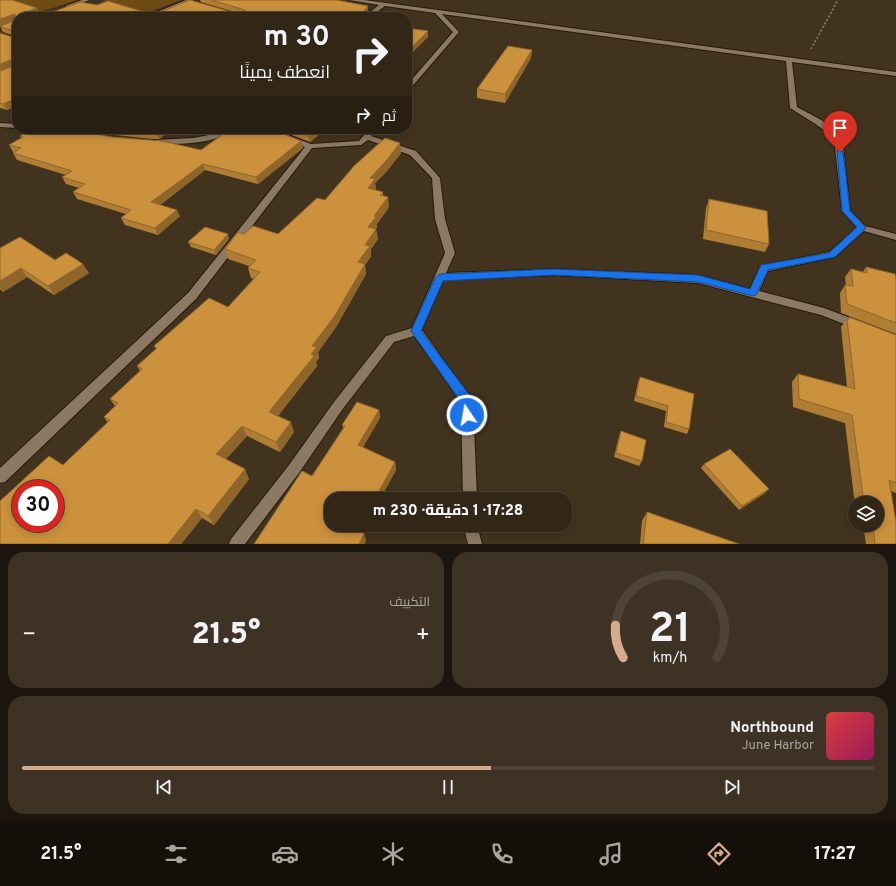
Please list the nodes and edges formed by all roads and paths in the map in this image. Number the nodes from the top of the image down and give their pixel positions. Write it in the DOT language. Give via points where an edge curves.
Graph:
graph roads {
  1 [pos="87,0"];
  2 [pos="352,0"];
  3 [pos="838,0"];
  4 [pos="191,2"];
  5 [pos="384,5"];
  6 [pos="65,7"];
  7 [pos="162,12"];
  8 [pos="374,12"];
  9 [pos="438,12"];
  10 [pos="789,59"];
  11 [pos="804,62"];
  12 [pos="896,74"];
  13 [pos="412,83"];
  14 [pos="0,125"];
  15 [pos="12,126"];
  16 [pos="222,134"];
  17 [pos="278,134"];
  18 [pos="369,134"];
  19 [pos="366,137"];
  20 [pos="143,141"];
  21 [pos="310,146"];
  22 [pos="862,228"];
  23 [pos="896,237"];
  24 [pos="440,278"];
  25 [pos="753,293"];
  26 [pos="867,330"];
  27 [pos="416,331"];
  28 [pos="0,477"];
  29 [pos="470,492"];
  30 [pos="472,532"];
  31 [pos="236,544"];
  32 [pos="475,544"];
  1 -- 6 [label="street"];
  2 -- 5 [label="street"];
  3 -- 11 [label="path"];
  4 -- 7 [label="street"];
  5 -- 8 [label="street"];
  5 -- 9 [label="street"];
  9 -- 10 [label="street"];
  9 -- 13 [label="street" via="456,32"];
  10 -- 11 [label="street"];
  10 -- 22 [label="street" via="794,108 838,137 846,211"];
  11 -- 12 [label="street"];
  14 -- 15 [label="street"];
  16 -- 20 [label="street" via="190,142"];
  17 -- 21 [label="street"];
  18 -- 19 [label="street"];
  19 -- 21 [label="street" via="361,143"];
  19 -- 24 [label="street" via="413,153 436,178 440,219 450,253"];
  21 -- 28 [label="street" via="192,296"];
  22 -- 23 [label="street"];
  22 -- 25 [label="street" via="832,255 764,268"];
  24 -- 25 [label="street" via="554,272 698,278"];
  24 -- 27 [label="street"];
  25 -- 26 [label="street" via="824,312"];
  27 -- 29 [label="street" via="467,401"];
  27 -- 31 [label="street" via="390,339"];
  30 -- 32 [label="street"];
}
